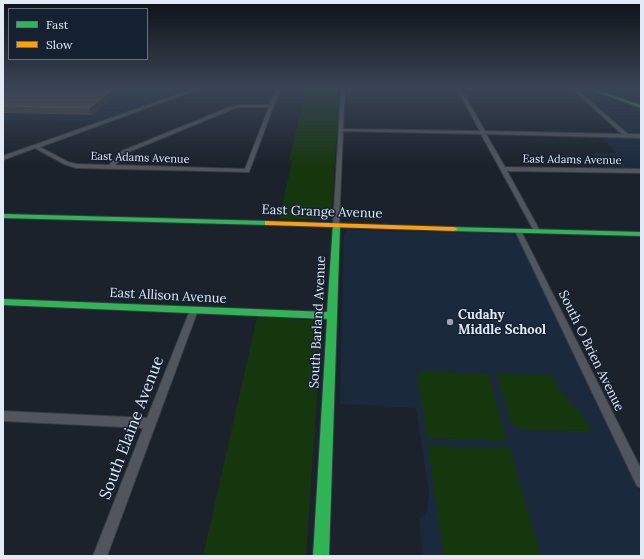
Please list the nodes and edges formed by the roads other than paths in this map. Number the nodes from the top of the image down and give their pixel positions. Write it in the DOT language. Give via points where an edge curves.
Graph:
graph roads {
  1 [pos="125,115"];
  2 [pos="215,115"];
  3 [pos="268,115"];
  4 [pos="342,115"];
  5 [pos="472,115"];
  6 [pos="603,115"];
  7 [pos="342,130"];
  8 [pos="482,133"];
  9 [pos="626,135"];
  10 [pos="641,136"];
  11 [pos="37,147"];
  12 [pos="3,158"];
  13 [pos="110,167"];
  14 [pos="503,169"];
  15 [pos="641,171"];
  16 [pos="3,216"];
  17 [pos="336,226"];
  18 [pos="518,231"];
  19 [pos="537,231"];
  20 [pos="641,234"];
  21 [pos="3,302"];
  22 [pos="194,310"];
  23 [pos="331,316"];
  24 [pos="3,416"];
  25 [pos="151,423"];
  26 [pos="641,482"];
  27 [pos="100,556"];
  28 [pos="321,556"];
  1 -- 11 [label="street"];
  2 -- 13 [label="street" via="124,152"];
  3 -- 13 [label="street, East Adams Avenue" via="247,171"];
  4 -- 7 [label="street, South Barland Avenue"];
  5 -- 8 [label="street"];
  6 -- 9 [label="street"];
  7 -- 8 [label="street"];
  7 -- 17 [label="street, South Barland Avenue"];
  8 -- 9 [label="street"];
  8 -- 14 [label="street"];
  9 -- 10 [label="street"];
  11 -- 12 [label="street"];
  11 -- 13 [label="street, East Adams Avenue" via="76,166"];
  14 -- 15 [label="street, East Adams Avenue"];
  14 -- 19 [label="street"];
  16 -- 17 [label="street, East Grange Avenue"];
  17 -- 18 [label="street, East Grange Avenue"];
  17 -- 23 [label="street, South Barland Avenue"];
  18 -- 19 [label="street, East Grange Avenue"];
  18 -- 26 [label="street, South O Brien Avenue"];
  19 -- 20 [label="street, East Grange Avenue"];
  21 -- 22 [label="street, East Allison Avenue"];
  22 -- 23 [label="street, East Allison Avenue"];
  22 -- 25 [label="street, South Elaine Avenue"];
  23 -- 28 [label="street, South Barland Avenue"];
  24 -- 25 [label="street"];
  25 -- 27 [label="street, South Elaine Avenue"];
}
